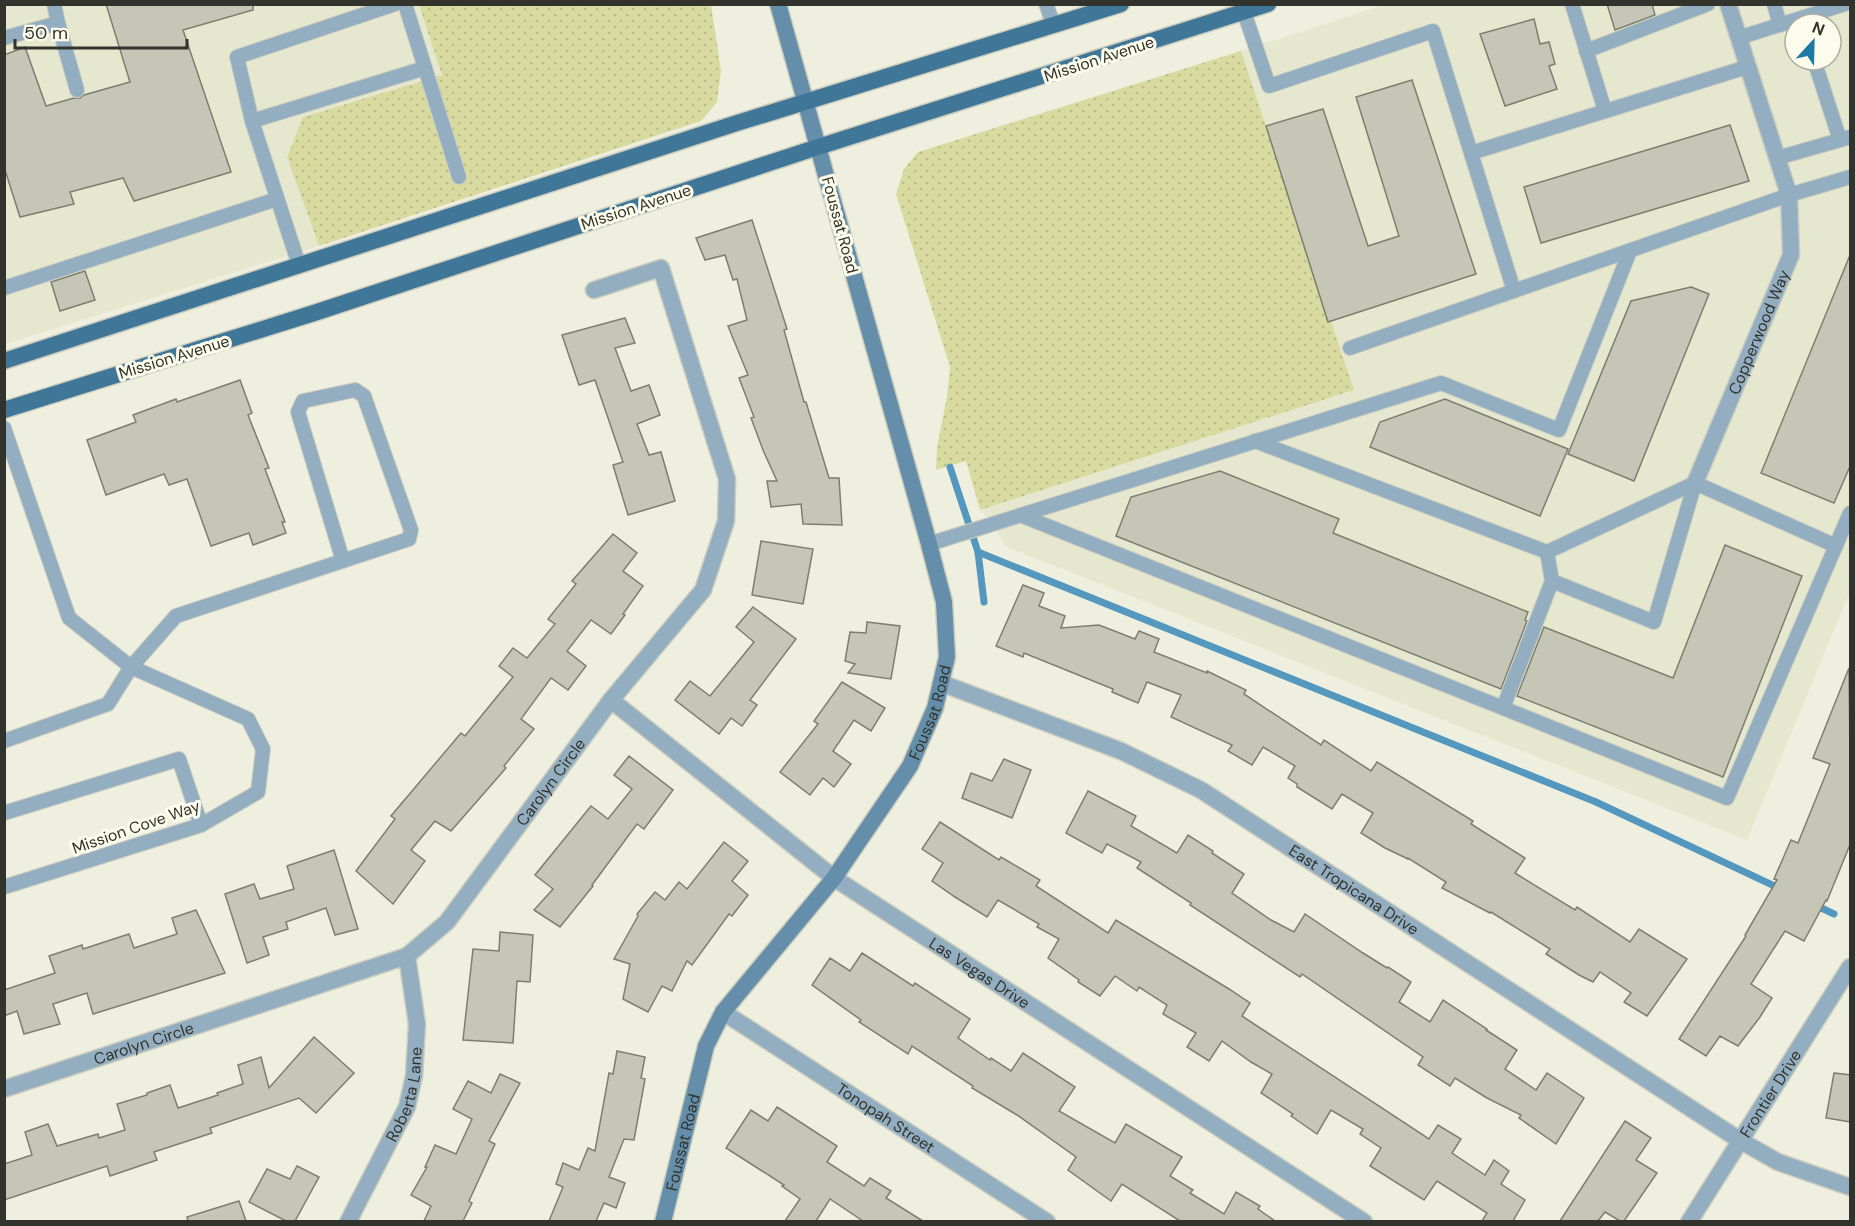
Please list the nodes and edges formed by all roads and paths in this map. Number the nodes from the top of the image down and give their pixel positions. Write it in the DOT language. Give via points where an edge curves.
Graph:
graph roads {
  1 [pos="54,4"];
  2 [pos="395,4"];
  3 [pos="405,4"];
  4 [pos="778,4"];
  5 [pos="1047,4"];
  6 [pos="1121,4"];
  7 [pos="1268,4"];
  8 [pos="1572,4"];
  9 [pos="1708,4"];
  10 [pos="1728,4"];
  11 [pos="1774,4"];
  12 [pos="1845,4"];
  13 [pos="1244,12"];
  14 [pos="1824,12"];
  15 [pos="58,23"];
  16 [pos="1783,24"];
  17 [pos="1780,25"];
  18 [pos="1054,26"];
  19 [pos="4,38"];
  20 [pos="1738,38"];
  21 [pos="1586,51"];
  22 [pos="1747,67"];
  23 [pos="425,68"];
  24 [pos="1819,72"];
  25 [pos="78,90"];
  26 [pos="804,102"];
  27 [pos="1605,111"];
  28 [pos="252,121"];
  29 [pos="1845,138"];
  30 [pos="818,147"];
  31 [pos="1471,153"];
  32 [pos="1777,158"];
  33 [pos="459,177"];
  34 [pos="1851,177"];
  35 [pos="1789,195"];
  36 [pos="277,199"];
  37 [pos="1630,251"];
  38 [pos="299,265"];
  39 [pos="6,284"];
  40 [pos="594,290"];
  41 [pos="1514,291"];
  42 [pos="1350,348"];
  43 [pos="4,361"];
  44 [pos="4,410"];
  45 [pos="4,428"];
  46 [pos="1255,441"];
  47 [pos="1695,483"];
  48 [pos="1851,513"];
  49 [pos="1020,515"];
  50 [pos="929,544"];
  51 [pos="1836,546"];
  52 [pos="1547,552"];
  53 [pos="343,561"];
  54 [pos="1552,581"];
  55 [pos="131,668"];
  56 [pos="941,683"];
  57 [pos="611,700"];
  58 [pos="1503,708"];
  59 [pos="4,741"];
  60 [pos="4,813"];
  61 [pos="201,825"];
  62 [pos="834,878"];
  63 [pos="4,888"];
  64 [pos="407,957"];
  65 [pos="1851,967"];
  66 [pos="723,1012"];
  67 [pos="4,1089"];
  68 [pos="1741,1141"];
  69 [pos="1851,1187"];
  70 [pos="348,1221"];
  71 [pos="663,1221"];
  72 [pos="1047,1221"];
  73 [pos="1364,1221"];
  74 [pos="1689,1221"];
  1 -- 15 [label="lane"];
  2 -- 28 [label="lane" via="237,57"];
  3 -- 23 [label="lane"];
  4 -- 26 [label="main road, Foussat Road"];
  5 -- 18 [label="lane"];
  6 -- 18 [label="main road"];
  7 -- 13 [label="main road, Mission Avenue"];
  8 -- 21 [label="lane"];
  9 -- 21 [label="lane"];
  10 -- 20 [label="street, Copperwood Way"];
  11 -- 17 [label="lane"];
  12 -- 14 [label="lane"];
  13 -- 30 [label="main road, Mission Avenue"];
  13 -- 31 [label="lane" via="1269,86 1433,31"];
  15 -- 19 [label="lane"];
  15 -- 25 [label="lane"];
  16 -- 17 [label="lane"];
  17 -- 20 [label="lane"];
  18 -- 26 [label="main road"];
  20 -- 22 [label="street, Copperwood Way"];
  21 -- 27 [label="lane"];
  22 -- 27 [label="lane"];
  22 -- 32 [label="street, Copperwood Way"];
  23 -- 28 [label="lane"];
  23 -- 33 [label="lane"];
  24 -- 29 [label="lane"];
  26 -- 30 [label="main road, Foussat Road"];
  26 -- 38 [label="main road"];
  27 -- 31 [label="lane"];
  28 -- 36 [label="lane"];
  29 -- 32 [label="lane"];
  30 -- 44 [label="main road, Mission Avenue" via="314,313"];
  30 -- 50 [label="main road, Foussat Road"];
  31 -- 41 [label="lane"];
  32 -- 35 [label="street, Copperwood Way"];
  34 -- 35 [label="lane"];
  35 -- 37 [label="lane"];
  35 -- 47 [label="street, Copperwood Way" via="1791,255"];
  36 -- 38 [label="lane"];
  36 -- 39 [label="lane"];
  37 -- 41 [label="lane"];
  37 -- 46 [label="lane" via="1559,429 1441,383"];
  38 -- 43 [label="main road"];
  40 -- 57 [label="street, Carolyn Circle" via="661,268 727,479 726,521 703,590"];
  41 -- 42 [label="lane"];
  45 -- 55 [label="lane, Mission Cove Way" via="69,618"];
  46 -- 49 [label="lane"];
  46 -- 52 [label="lane"];
  47 -- 51 [label="lane"];
  47 -- 52 [label="lane"];
  47 -- 54 [label="lane" via="1654,622"];
  48 -- 51 [label="lane"];
  49 -- 50 [label="lane"];
  49 -- 58 [label="lane"];
  50 -- 56 [label="main road, Foussat Road" via="944,602 947,657"];
  51 -- 58 [label="lane" via="1727,798"];
  52 -- 54 [label="lane"];
  53 -- 53 [label="lane" via="409,539 411,530 364,396 356,390 303,401 298,412"];
  53 -- 55 [label="lane" via="176,616"];
  54 -- 58 [label="lane"];
  55 -- 59 [label="lane" via="108,704"];
  55 -- 61 [label="lane, Mission Cove Way" via="248,719 263,748 258,792"];
  56 -- 62 [label="main road, Foussat Road" via="935,708 910,766"];
  56 -- 68 [label="street, East Tropicana Drive" via="1121,751 1201,790"];
  57 -- 62 [label="street, Las Vegas Drive"];
  57 -- 64 [label="street, Carolyn Circle" via="447,922"];
  60 -- 61 [label="lane" via="179,759"];
  61 -- 63 [label="lane, Mission Cove Way"];
  62 -- 66 [label="main road, Foussat Road"];
  62 -- 73 [label="street, Las Vegas Drive"];
  64 -- 67 [label="street, Carolyn Circle"];
  64 -- 70 [label="street, Roberta Lane" via="417,1024 412,1087 407,1107"];
  65 -- 68 [label="street, Frontier Drive"];
  66 -- 71 [label="main road, Foussat Road" via="706,1046"];
  66 -- 72 [label="street, Tonopah Street"];
  68 -- 69 [label="street, East Tropicana Drive" via="1778,1162"];
  68 -- 74 [label="street, Frontier Drive"];
}
